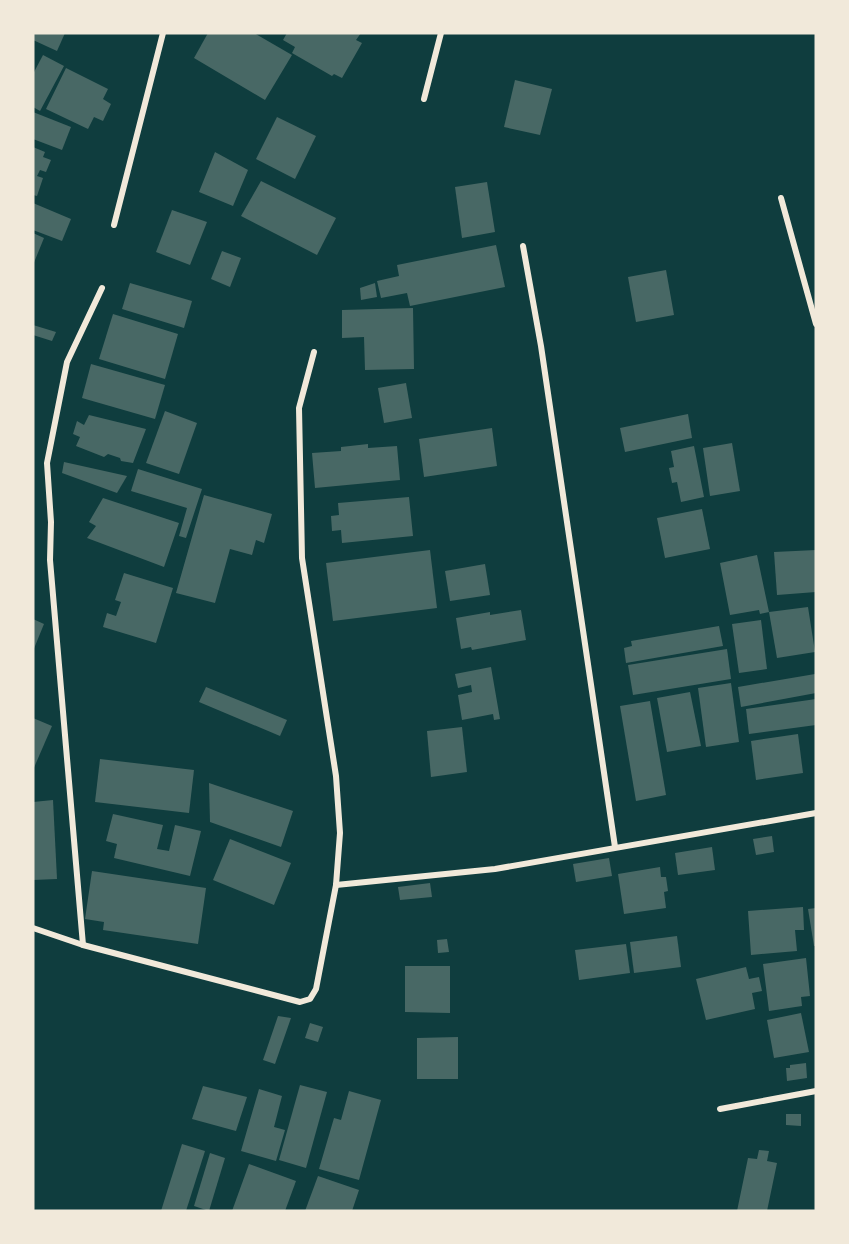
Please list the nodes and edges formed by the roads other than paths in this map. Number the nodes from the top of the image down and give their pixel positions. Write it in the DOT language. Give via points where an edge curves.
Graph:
graph roads {
  1 [pos="163,33"];
  2 [pos="441,33"];
  3 [pos="424,99"];
  4 [pos="781,198"];
  5 [pos="114,225"];
  6 [pos="523,246"];
  7 [pos="102,288"];
  8 [pos="816,324"];
  9 [pos="314,352"];
  10 [pos="816,813"];
  11 [pos="615,847"];
  12 [pos="336,885"];
  13 [pos="33,928"];
  14 [pos="83,945"];
  15 [pos="816,1091"];
  16 [pos="720,1109"];
  1 -- 5 [label="street"];
  2 -- 3 [label="street"];
  4 -- 8 [label="street"];
  6 -- 11 [label="street"];
  7 -- 14 [label="street" via="67,362 47,463 50,560"];
  9 -- 12 [label="street" via="299,408 302,558 336,776 340,833"];
  10 -- 11 [label="street"];
  11 -- 12 [label="street" via="495,869"];
  12 -- 14 [label="street" via="316,989 310,999 300,1002"];
  13 -- 14 [label="street"];
  15 -- 16 [label="street"];
}
